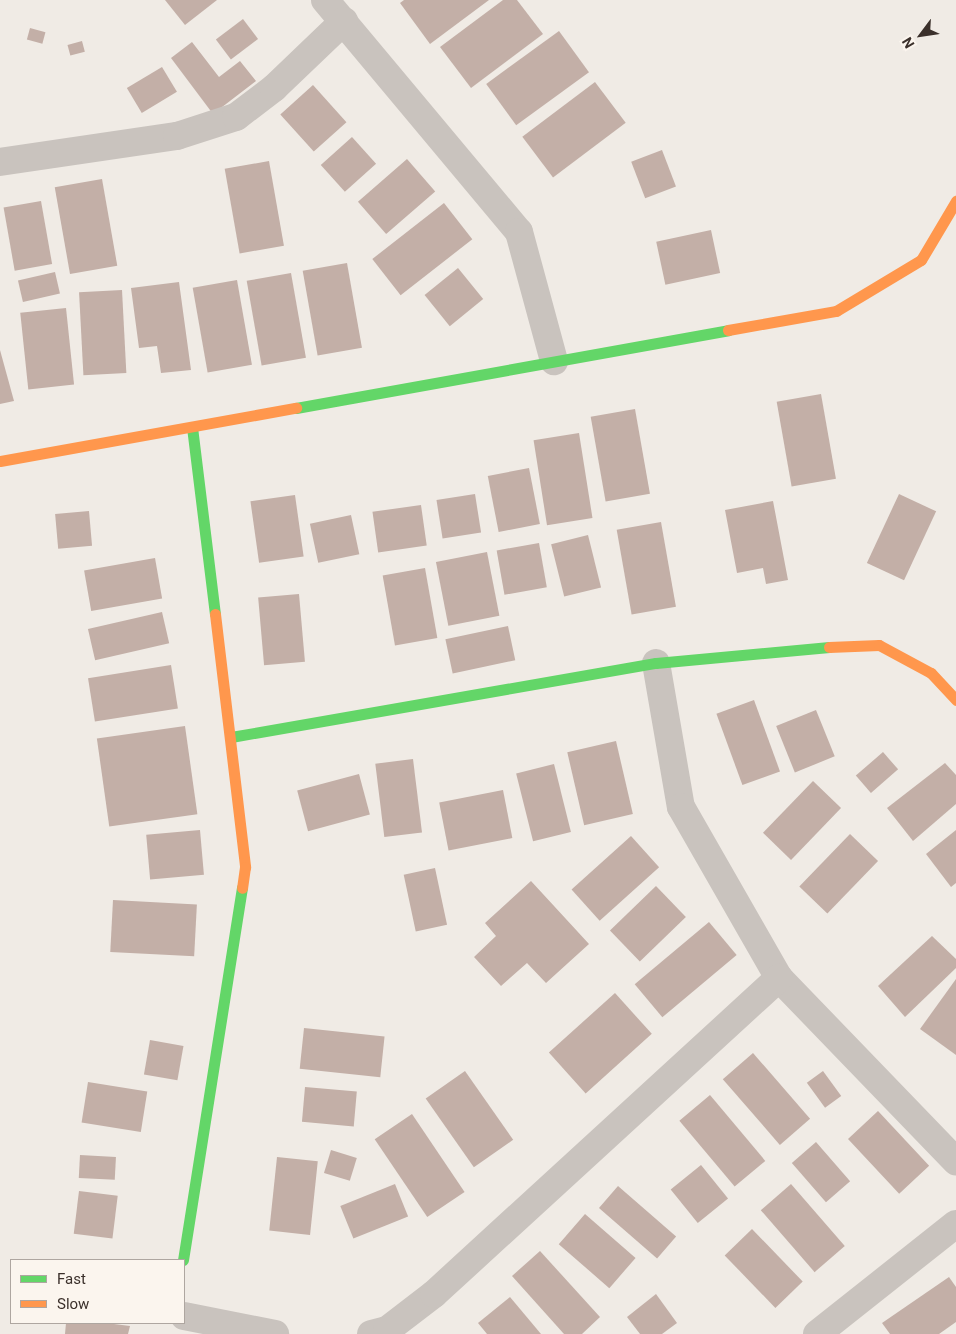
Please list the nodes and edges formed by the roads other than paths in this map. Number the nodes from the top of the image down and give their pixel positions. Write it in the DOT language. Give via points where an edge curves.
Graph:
graph roads {
  1 [pos="325,0"];
  2 [pos="344,21"];
  3 [pos="0,162"];
  4 [pos="956,201"];
  5 [pos="554,361"];
  6 [pos="192,426"];
  7 [pos="0,461"];
  8 [pos="656,664"];
  9 [pos="956,700"];
  10 [pos="231,737"];
  11 [pos="779,978"];
  12 [pos="956,1162"];
  13 [pos="956,1224"];
  14 [pos="183,1259"];
  15 [pos="185,1316"];
  16 [pos="275,1334"];
  17 [pos="371,1334"];
  18 [pos="817,1334"];
  1 -- 2 [label="street"];
  2 -- 3 [label="street" via="274,88 236,117 177,136"];
  2 -- 5 [label="street" via="519,232"];
  4 -- 5 [label="street" via="921,260 836,310"];
  5 -- 6 [label="street"];
  6 -- 7 [label="street"];
  6 -- 10 [label="street"];
  8 -- 9 [label="street" via="812,648 879,645 931,673"];
  8 -- 10 [label="street"];
  8 -- 11 [label="street" via="680,807"];
  10 -- 14 [label="street" via="245,867"];
  11 -- 12 [label="street"];
  11 -- 17 [label="street" via="434,1294 387,1330"];
  13 -- 18 [label="street"];
  15 -- 16 [label="street"];
}
